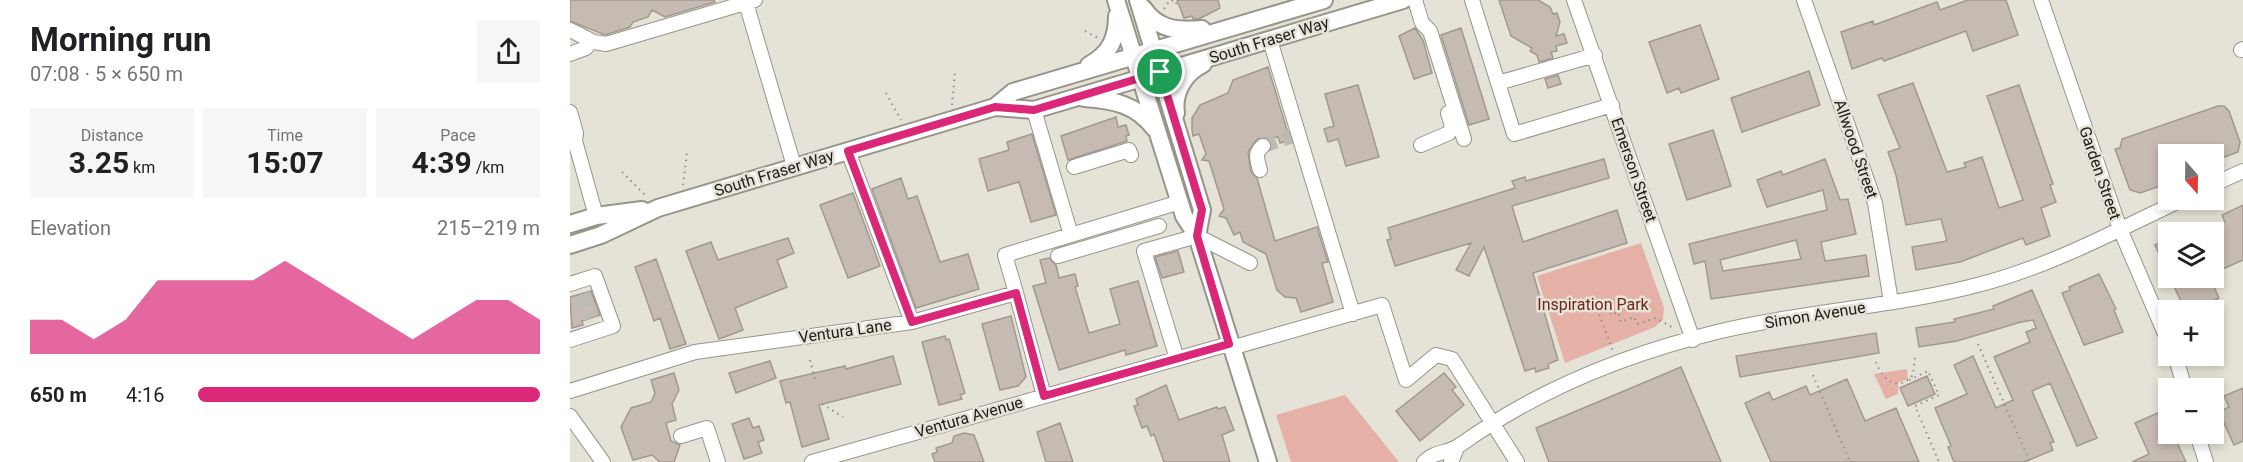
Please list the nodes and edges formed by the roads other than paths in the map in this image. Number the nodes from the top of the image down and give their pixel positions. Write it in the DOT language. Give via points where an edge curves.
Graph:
graph roads {
  1 [pos="1138,0"];
  2 [pos="1324,0"];
  3 [pos="1403,0"];
  4 [pos="1415,0"];
  5 [pos="1472,0"];
  6 [pos="1575,0"];
  7 [pos="1804,0"];
  8 [pos="2041,0"];
  9 [pos="751,1"];
  10 [pos="1117,2"];
  11 [pos="1303,3"];
  12 [pos="1422,23"];
  13 [pos="1233,27"];
  14 [pos="570,30"];
  15 [pos="590,40"];
  16 [pos="1270,40"];
  17 [pos="1153,51"];
  18 [pos="1230,52"];
  19 [pos="570,54"];
  20 [pos="1595,55"];
  21 [pos="1134,56"];
  22 [pos="1160,72"];
  23 [pos="1070,75"];
  24 [pos="1141,78"];
  25 [pos="1498,83"];
  26 [pos="1078,97"];
  27 [pos="1612,105"];
  28 [pos="995,107"];
  29 [pos="1034,110"];
  30 [pos="570,114"];
  31 [pos="1159,135"];
  32 [pos="1179,135"];
  33 [pos="1464,140"];
  34 [pos="1421,145"];
  35 [pos="1263,146"];
  36 [pos="848,151"];
  37 [pos="1131,155"];
  38 [pos="794,166"];
  39 [pos="1074,167"];
  40 [pos="1260,170"];
  41 [pos="2243,171"];
  42 [pos="2224,180"];
  43 [pos="1180,202"];
  44 [pos="658,208"];
  45 [pos="2160,210"];
  46 [pos="596,216"];
  47 [pos="570,224"];
  48 [pos="1159,226"];
  49 [pos="2120,229"];
  50 [pos="1076,233"];
  51 [pos="1197,236"];
  52 [pos="570,245"];
  53 [pos="1086,248"];
  54 [pos="1058,256"];
  55 [pos="1250,263"];
  56 [pos="577,286"];
  57 [pos="1016,293"];
  58 [pos="1891,302"];
  59 [pos="1353,314"];
  60 [pos="2158,317"];
  61 [pos="591,318"];
  62 [pos="912,322"];
  63 [pos="595,332"];
  64 [pos="570,340"];
  65 [pos="1693,340"];
  66 [pos="1230,346"];
  67 [pos="1177,359"];
  68 [pos="570,390"];
  69 [pos="1044,396"];
  70 [pos="570,416"];
  71 [pos="1493,421"];
  72 [pos="681,436"];
  73 [pos="2200,444"];
  74 [pos="1456,448"];
  75 [pos="603,462"];
  76 [pos="718,462"];
  77 [pos="812,462"];
  78 [pos="1268,462"];
  79 [pos="1424,462"];
  80 [pos="1450,462"];
  81 [pos="1517,462"];
  82 [pos="2206,462"];
  1 -- 13 [label="main road" via="1151,19 1164,27 1180,31"];
  1 -- 17 [label="main road"];
  2 -- 11 [label="main road, South Fraser Way"];
  3 -- 16 [label="main road, South Fraser Way"];
  4 -- 12 [label="street"];
  5 -- 25 [label="street"];
  6 -- 20 [label="street, Emerson Street"];
  7 -- 58 [label="street, Allwood Street" via="1875,204"];
  8 -- 49 [label="street, Garden Street"];
  9 -- 15 [label="street" via="606,44"];
  9 -- 38 [label="street"];
  10 -- 21 [label="main road"];
  10 -- 23 [label="main road" via="1118,31 1112,45 1098,60"];
  11 -- 13 [label="main road, South Fraser Way"];
  12 -- 33 [label="street" via="1430,31"];
  12 -- 34 [label="street" via="1452,126 1446,136"];
  13 -- 17 [label="main road, South Fraser Way"];
  14 -- 15 [label="street"];
  15 -- 19 [label="street" via="586,48"];
  16 -- 18 [label="main road, South Fraser Way"];
  16 -- 59 [label="street"];
  17 -- 21 [label="main road, South Fraser Way"];
  17 -- 22 [label="main road"];
  18 -- 22 [label="main road, South Fraser Way"];
  18 -- 32 [label="main road" via="1194,69 1181,84 1174,101"];
  20 -- 25 [label="street"];
  20 -- 27 [label="street, Emerson Street"];
  21 -- 23 [label="main road, South Fraser Way"];
  21 -- 24 [label="main road"];
  22 -- 24 [label="main road, South Fraser Way"];
  22 -- 32 [label="main road"];
  23 -- 28 [label="main road, South Fraser Way" via="1013,92"];
  24 -- 26 [label="main road, South Fraser Way"];
  24 -- 31 [label="main road"];
  25 -- 27 [label="street" via="1514,134"];
  26 -- 29 [label="main road, South Fraser Way"];
  26 -- 31 [label="main road" via="1128,105 1143,114"];
  27 -- 65 [label="street, Emerson Street"];
  28 -- 29 [label="main road, South Fraser Way"];
  28 -- 36 [label="main road, South Fraser Way"];
  29 -- 50 [label="street"];
  30 -- 46 [label="street"];
  31 -- 43 [label="main road"];
  32 -- 51 [label="main road" via="1202,210"];
  35 -- 40 [label="street" via="1256,158"];
  36 -- 38 [label="main road, South Fraser Way"];
  36 -- 62 [label="street"];
  37 -- 39 [label="street" via="1130,150"];
  38 -- 44 [label="main road, South Fraser Way"];
  41 -- 42 [label="street"];
  43 -- 50 [label="street"];
  43 -- 51 [label="main road"];
  44 -- 46 [label="main road, South Fraser Way"];
  44 -- 52 [label="main road, South Fraser Way"];
  45 -- 49 [label="street, Simon Avenue"];
  46 -- 47 [label="main road, South Fraser Way"];
  48 -- 53 [label="street"];
  49 -- 58 [label="street, Simon Avenue" via="1987,283"];
  49 -- 60 [label="street, Garden Street"];
  50 -- 53 [label="street"];
  50 -- 57 [label="street" via="1005,255"];
  51 -- 55 [label="street"];
  51 -- 66 [label="main road"];
  51 -- 67 [label="street" via="1144,251"];
  53 -- 54 [label="street"];
  56 -- 63 [label="street" via="595,276 613,326"];
  57 -- 62 [label="street, Ventura Lane"];
  57 -- 69 [label="street"];
  58 -- 65 [label="street, Simon Avenue" via="1745,326"];
  59 -- 66 [label="street, Ventura Avenue"];
  59 -- 71 [label="street, Ventura Avenue" via="1382,305 1406,380 1436,355 1452,359"];
  61 -- 63 [label="street"];
  62 -- 68 [label="street, Ventura Lane" via="695,352"];
  63 -- 64 [label="street"];
  65 -- 71 [label="street, Simon Avenue" via="1607,368"];
  66 -- 67 [label="street, Ventura Avenue"];
  66 -- 78 [label="main road"];
  67 -- 69 [label="street, Ventura Avenue"];
  69 -- 77 [label="street, Ventura Avenue"];
  70 -- 75 [label="street"];
  71 -- 74 [label="street, Simon Avenue"];
  71 -- 81 [label="street"];
  72 -- 76 [label="street" via="707,428"];
  73 -- 82 [label="street"];
  74 -- 79 [label="street, Simon Avenue" via="1433,453"];
  74 -- 80 [label="street"];
}
